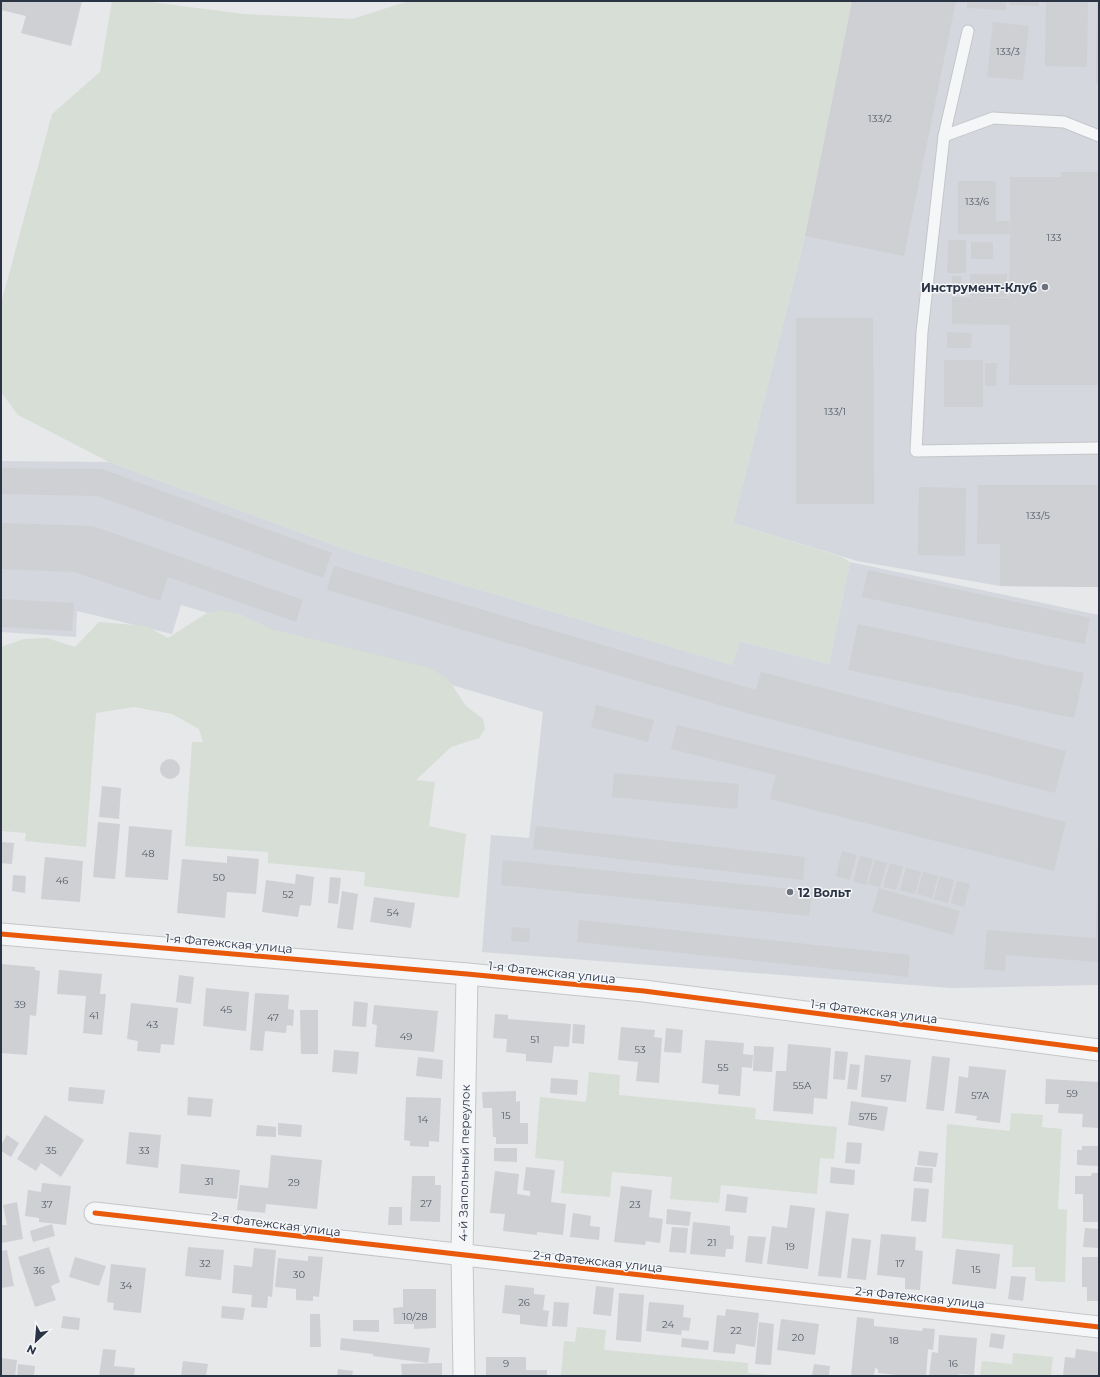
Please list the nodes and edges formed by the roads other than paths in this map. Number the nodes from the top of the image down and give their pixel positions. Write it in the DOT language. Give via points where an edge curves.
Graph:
graph roads {
  1 [pos="968,31"];
  2 [pos="944,136"];
  3 [pos="1099,136"];
  4 [pos="1099,448"];
  5 [pos="1,934"];
  6 [pos="467,974"];
  7 [pos="1099,1050"];
  8 [pos="95,1213"];
  9 [pos="462,1255"];
  10 [pos="1099,1327"];
  11 [pos="464,1376"];
  1 -- 2 [label="lane"];
  2 -- 3 [label="lane" via="993,118 1064,122"];
  2 -- 4 [label="lane" via="922,332 916,452"];
  5 -- 6 [label="street, 1-я Фатежская улица"];
  6 -- 7 [label="street, 1-я Фатежская улица" via="644,991"];
  6 -- 9 [label="street, 4-й Запольный переулок"];
  8 -- 9 [label="street, 2-я Фатежская улица"];
  9 -- 10 [label="street, 2-я Фатежская улица"];
  9 -- 11 [label="street, 4-й Запольный переулок"];
}
